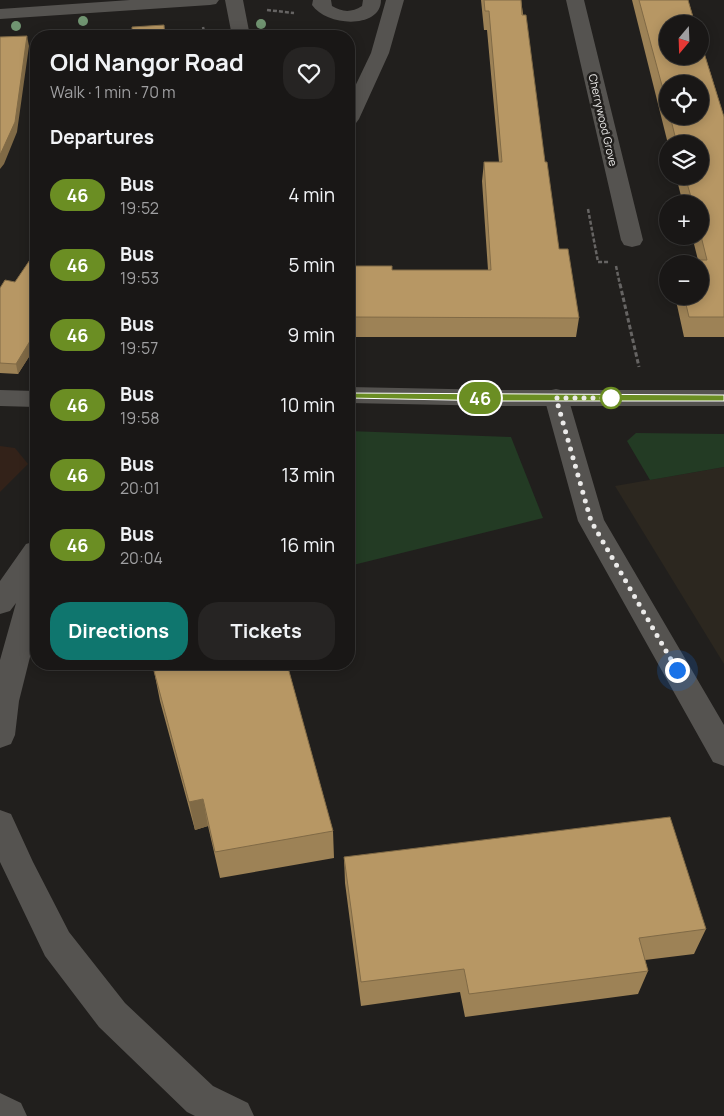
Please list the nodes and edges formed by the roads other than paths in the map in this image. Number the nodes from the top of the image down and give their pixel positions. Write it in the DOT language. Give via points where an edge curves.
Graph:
graph roads {
  1 [pos="210,0"];
  2 [pos="234,0"];
  3 [pos="322,0"];
  4 [pos="372,0"];
  5 [pos="395,0"];
  6 [pos="574,0"];
  7 [pos="0,14"];
  8 [pos="348,16"];
  9 [pos="240,30"];
  10 [pos="348,30"];
  11 [pos="355,106"];
  12 [pos="632,240"];
  13 [pos="355,396"];
  14 [pos="0,398"];
  15 [pos="556,398"];
  16 [pos="724,398"];
  17 [pos="30,399"];
  18 [pos="30,551"];
  19 [pos="30,560"];
  20 [pos="0,580"];
  21 [pos="30,602"];
  22 [pos="0,603"];
  23 [pos="0,735"];
  24 [pos="724,753"];
  25 [pos="0,824"];
  26 [pos="0,1112"];
  27 [pos="8,1116"];
  28 [pos="235,1116"];
  1 -- 7 [label="street"];
  2 -- 9 [label="street"];
  3 -- 8 [label="street" via="321,5 326,11"];
  4 -- 8 [label="street" via="366,12"];
  5 -- 11 [label="street" via="380,53"];
  6 -- 12 [label="street, Cherrywood Grove"];
  8 -- 10 [label="street"];
  13 -- 15 [label="street"];
  14 -- 17 [label="street"];
  15 -- 16 [label="street"];
  15 -- 24 [label="street" via="591,521"];
  18 -- 20 [label="street"];
  19 -- 22 [label="street"];
  21 -- 23 [label="street" via="4,700"];
  25 -- 28 [label="street" via="56,944 112,1015 200,1099"];
  26 -- 27 [label="street"];
}
